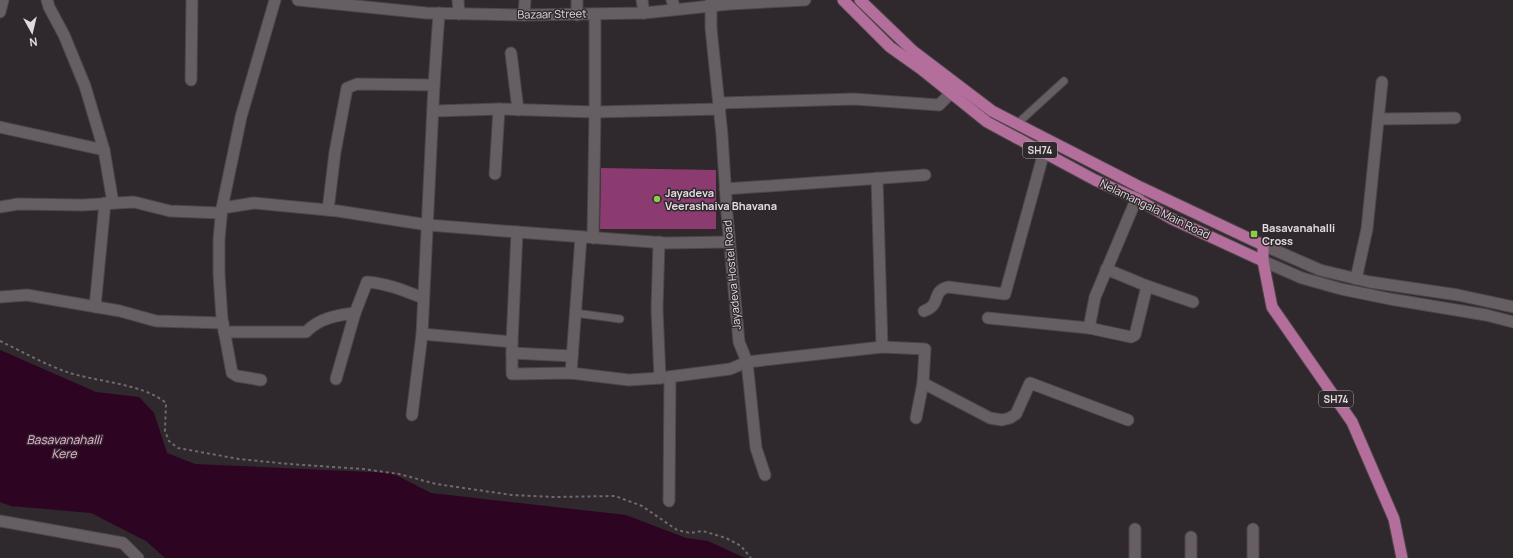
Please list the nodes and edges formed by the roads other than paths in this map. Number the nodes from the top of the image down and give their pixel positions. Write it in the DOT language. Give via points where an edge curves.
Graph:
graph roads {
  1 [pos="3,0"];
  2 [pos="47,0"];
  3 [pos="192,0"];
  4 [pos="275,0"];
  5 [pos="298,0"];
  6 [pos="458,0"];
  7 [pos="525,0"];
  8 [pos="576,0"];
  9 [pos="642,0"];
  10 [pos="805,0"];
  11 [pos="843,0"];
  12 [pos="860,0"];
  13 [pos="711,3"];
  14 [pos="674,5"];
  15 [pos="0,12"];
  16 [pos="439,13"];
  17 [pos="644,13"];
  18 [pos="459,14"];
  19 [pos="595,14"];
  20 [pos="524,15"];
  21 [pos="577,15"];
  22 [pos="511,53"];
  23 [pos="191,80"];
  24 [pos="1064,81"];
  25 [pos="1382,82"];
  26 [pos="434,85"];
  27 [pos="951,93"];
  28 [pos="719,106"];
  29 [pos="499,109"];
  30 [pos="518,110"];
  31 [pos="434,111"];
  32 [pos="595,112"];
  33 [pos="1455,118"];
  34 [pos="1379,119"];
  35 [pos="1017,124"];
  36 [pos="0,127"];
  37 [pos="1049,141"];
  38 [pos="104,150"];
  39 [pos="1044,152"];
  40 [pos="495,174"];
  41 [pos="925,175"];
  42 [pos="877,178"];
  43 [pos="1142,188"];
  44 [pos="725,189"];
  45 [pos="1137,199"];
  46 [pos="109,203"];
  47 [pos="0,207"];
  48 [pos="328,210"];
  49 [pos="222,211"];
  50 [pos="428,225"];
  51 [pos="517,232"];
  52 [pos="581,237"];
  53 [pos="593,238"];
  54 [pos="659,242"];
  55 [pos="729,242"];
  56 [pos="1263,246"];
  57 [pos="1263,261"];
  58 [pos="1106,269"];
  59 [pos="1356,279"];
  60 [pos="1146,286"];
  61 [pos="0,297"];
  62 [pos="423,298"];
  63 [pos="1193,302"];
  64 [pos="95,307"];
  65 [pos="1513,307"];
  66 [pos="924,311"];
  67 [pos="355,313"];
  68 [pos="575,313"];
  69 [pos="988,318"];
  70 [pos="620,319"];
  71 [pos="1513,322"];
  72 [pos="224,327"];
  73 [pos="1089,328"];
  74 [pos="422,334"];
  75 [pos="512,347"];
  76 [pos="882,347"];
  77 [pos="572,356"];
  78 [pos="747,362"];
  79 [pos="571,373"];
  80 [pos="665,378"];
  81 [pos="336,379"];
  82 [pos="261,380"];
  83 [pos="923,383"];
  84 [pos="412,415"];
  85 [pos="916,418"];
  86 [pos="1128,420"];
  87 [pos="765,475"];
  88 [pos="669,501"];
  89 [pos="0,521"];
  90 [pos="1135,529"];
  91 [pos="1253,529"];
  92 [pos="1191,537"];
  93 [pos="138,558"];
  94 [pos="1135,558"];
  95 [pos="1191,558"];
  96 [pos="1253,558"];
  97 [pos="1402,558"];
  1 -- 15 [label="street"];
  2 -- 38 [label="street" via="85,86"];
  3 -- 23 [label="street"];
  4 -- 49 [label="street" via="241,117"];
  5 -- 16 [label="street, Bazaar Street"];
  6 -- 18 [label="street"];
  7 -- 20 [label="street"];
  8 -- 21 [label="street"];
  9 -- 17 [label="street"];
  10 -- 13 [label="street, Bazaar Street"];
  11 -- 27 [label="main road, Nelamangala Main Road / SH74" via="890,47"];
  12 -- 35 [label="main road, SH74" via="913,51 992,111"];
  13 -- 14 [label="street, Bazaar Street"];
  13 -- 28 [label="street, Jayadeva Hostel Road"];
  14 -- 17 [label="street, Bazaar Street"];
  16 -- 18 [label="street, Bazaar Street"];
  16 -- 26 [label="street"];
  17 -- 19 [label="street, Bazaar Street"];
  18 -- 20 [label="street, Bazaar Street"];
  19 -- 21 [label="street, Bazaar Street"];
  19 -- 32 [label="street"];
  20 -- 21 [label="street, Bazaar Street"];
  22 -- 30 [label="street"];
  24 -- 35 [label="lane"];
  25 -- 34 [label="street"];
  26 -- 31 [label="street"];
  26 -- 48 [label="street" via="357,84 347,88 335,152"];
  27 -- 28 [label="street" via="939,105 854,99"];
  27 -- 39 [label="main road, Nelamangala Main Road / SH74" via="987,122"];
  28 -- 32 [label="street"];
  28 -- 44 [label="street, Jayadeva Hostel Road"];
  29 -- 30 [label="street"];
  29 -- 31 [label="street"];
  29 -- 40 [label="street"];
  30 -- 32 [label="street"];
  31 -- 50 [label="street"];
  32 -- 53 [label="street"];
  33 -- 34 [label="street"];
  34 -- 59 [label="street" via="1367,229"];
  35 -- 37 [label="main road, SH74"];
  36 -- 38 [label="street"];
  37 -- 39 [label="street"];
  37 -- 43 [label="main road, SH74"];
  38 -- 46 [label="street"];
  39 -- 45 [label="main road, Nelamangala Main Road / SH74"];
  39 -- 66 [label="street" via="1005,294 948,287 939,292 934,306"];
  41 -- 42 [label="street"];
  42 -- 44 [label="street"];
  42 -- 76 [label="street"];
  43 -- 45 [label="street"];
  43 -- 56 [label="main road, SH74"];
  44 -- 55 [label="street, Jayadeva Hostel Road"];
  45 -- 57 [label="main road, Nelamangala Main Road / SH74" via="1172,219"];
  45 -- 58 [label="street"];
  46 -- 47 [label="street" via="18,204"];
  46 -- 49 [label="street" via="134,202 170,211"];
  46 -- 64 [label="street"];
  48 -- 49 [label="street" via="254,203"];
  48 -- 50 [label="street"];
  49 -- 72 [label="street" via="219,274"];
  50 -- 51 [label="street"];
  50 -- 62 [label="street"];
  51 -- 52 [label="street"];
  51 -- 75 [label="street"];
  52 -- 53 [label="street"];
  52 -- 68 [label="street"];
  53 -- 54 [label="street"];
  54 -- 55 [label="street"];
  54 -- 80 [label="street" via="657,309"];
  55 -- 78 [label="street, Jayadeva Hostel Road" via="739,342"];
  56 -- 57 [label="main road, SH74"];
  56 -- 59 [label="street" via="1320,270"];
  57 -- 71 [label="street, Nelamangala Main Road" via="1302,278 1341,288"];
  57 -- 97 [label="main road, SH74" via="1272,307 1352,422 1394,519"];
  58 -- 60 [label="street"];
  58 -- 73 [label="street" via="1095,297"];
  59 -- 65 [label="street" via="1458,295"];
  60 -- 63 [label="street"];
  60 -- 73 [label="street" via="1135,335 1127,337"];
  61 -- 64 [label="street" via="27,295"];
  62 -- 67 [label="street" via="392,287 367,282"];
  62 -- 74 [label="street"];
  64 -- 72 [label="street" via="156,321"];
  67 -- 72 [label="street" via="338,315 313,325 306,332"];
  67 -- 81 [label="street"];
  68 -- 70 [label="lane"];
  68 -- 77 [label="street"];
  69 -- 73 [label="street"];
  72 -- 82 [label="street" via="232,373"];
  74 -- 75 [label="street"];
  74 -- 84 [label="street"];
  75 -- 77 [label="street"];
  75 -- 79 [label="street" via="512,374"];
  76 -- 78 [label="street"];
  76 -- 83 [label="street" via="925,349"];
  77 -- 79 [label="street"];
  78 -- 80 [label="street" via="730,369"];
  78 -- 87 [label="street, Jayadeva Hostel Road" via="756,448"];
  79 -- 80 [label="street" via="629,380"];
  80 -- 88 [label="street"];
  83 -- 85 [label="street"];
  83 -- 86 [label="street" via="990,418 1002,420 1016,414 1030,382"];
  89 -- 93 [label="street" via="123,543"];
  90 -- 94 [label="street"];
  91 -- 96 [label="street"];
  92 -- 95 [label="street"];
}
